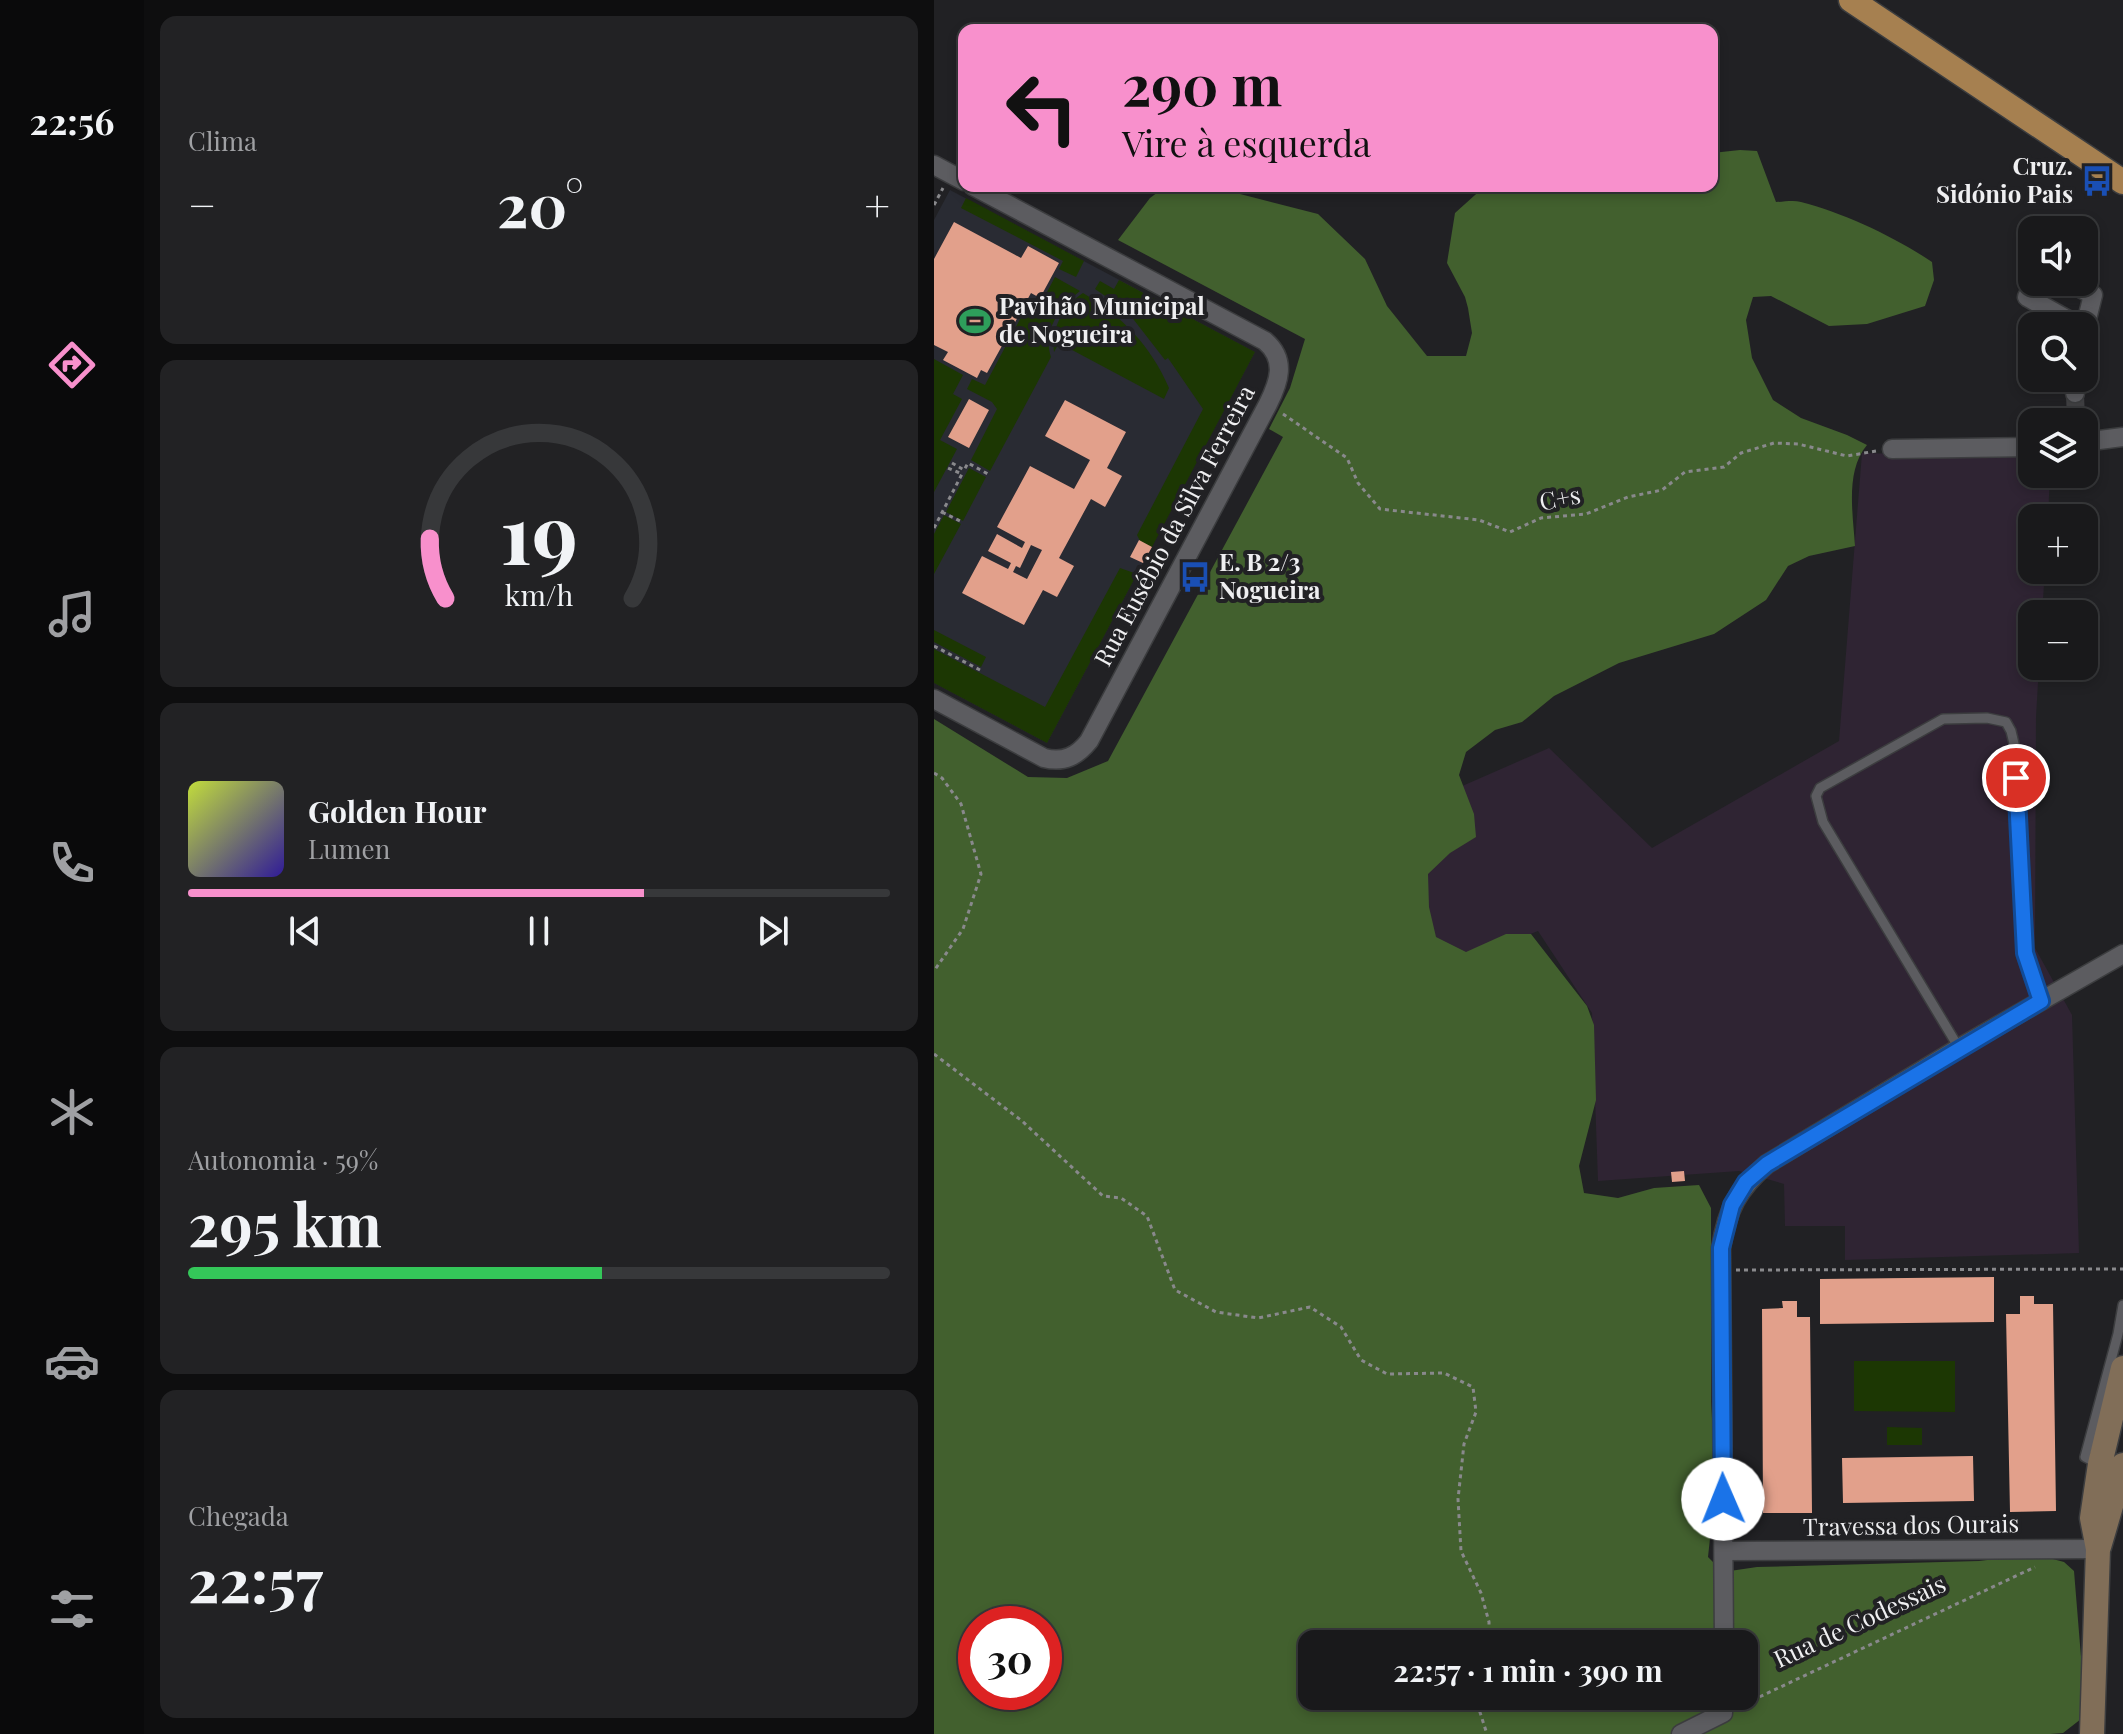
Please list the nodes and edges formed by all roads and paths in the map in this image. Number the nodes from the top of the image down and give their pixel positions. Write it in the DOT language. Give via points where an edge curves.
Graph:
graph roads {
  1 [pos="1851,0"];
  2 [pos="934,165"];
  3 [pos="958,178"];
  4 [pos="2123,182"];
  5 [pos="984,192"];
  6 [pos="2028,296"];
  7 [pos="2053,312"];
  8 [pos="1268,404"];
  9 [pos="2123,437"];
  10 [pos="2098,440"];
  11 [pos="2018,447"];
  12 [pos="1892,449"];
  13 [pos="988,474"];
  14 [pos="942,512"];
  15 [pos="962,522"];
  16 [pos="934,528"];
  17 [pos="934,646"];
  18 [pos="980,670"];
  19 [pos="934,699"];
  20 [pos="934,773"];
  21 [pos="2123,954"];
  22 [pos="934,971"];
  23 [pos="2041,1001"];
  24 [pos="1959,1048"];
  25 [pos="934,1054"];
  26 [pos="1721,1269"];
  27 [pos="2123,1269"];
  28 [pos="2123,1305"];
  29 [pos="2123,1368"];
  30 [pos="2111,1464"];
  31 [pos="2054,1548"];
  32 [pos="2098,1549"];
  33 [pos="1724,1551"];
  34 [pos="1489,1630"];
  35 [pos="1724,1630"];
  36 [pos="1758,1689"];
  37 [pos="1479,1710"];
  38 [pos="1716,1710"];
  39 [pos="1487,1734"];
  40 [pos="1681,1734"];
  41 [pos="2092,1734"];
  1 -- 4 [label="main road"];
  2 -- 3 [label="street"];
  5 -- 8 [label="street, Rua Eusébio da Silva Ferreira" via="1269,343 1280,371"];
  6 -- 7 [label="street"];
  8 -- 12 [label="path, C+s" via="1347,458 1358,483 1380,509 1479,520 1510,532 1541,518 1586,514 1662,490 1685,472 1724,467 1741,453 1774,443 1847,456"];
  8 -- 19 [label="street, Rua Eusébio da Silva Ferreira" via="1079,752 1062,760 1044,758"];
  9 -- 10 [label="street"];
  11 -- 12 [label="street"];
  13 -- 14 [label="path" via="968,463 964,470 950,466 962,474"];
  14 -- 15 [label="path"];
  14 -- 16 [label="path"];
  17 -- 18 [label="path"];
  20 -- 22 [label="path" via="961,804 981,874 963,929"];
  21 -- 23 [label="street"];
  23 -- 24 [label="street"];
  23 -- 24 [label="lane" via="2025,953 2011,731 2006,722 1987,718 1943,719 1820,788 1816,796 1823,822"];
  24 -- 26 [label="street" via="1767,1164 1746,1182 1724,1227"];
  25 -- 34 [label="path" via="1022,1121 1103,1196 1121,1198 1147,1216 1175,1290 1216,1312 1258,1318 1310,1307 1341,1327 1361,1360 1387,1374 1444,1373 1473,1387 1476,1412 1464,1444 1458,1499 1461,1551 1481,1593"];
  26 -- 27 [label="path"];
  26 -- 33 [label="street"];
  28 -- 30 [label="lane" via="2085,1457"];
  29 -- 30 [label="main road"];
  30 -- 32 [label="main road" via="2092,1518"];
  31 -- 32 [label="street, Travessa dos Ourais"];
  31 -- 33 [label="street, Travessa dos Ourais"];
  31 -- 36 [label="path, Rua de Codessais" via="2045,1562"];
  32 -- 41 [label="main road"];
  33 -- 35 [label="street"];
  37 -- 39 [label="path"];
  38 -- 40 [label="street"];
}
